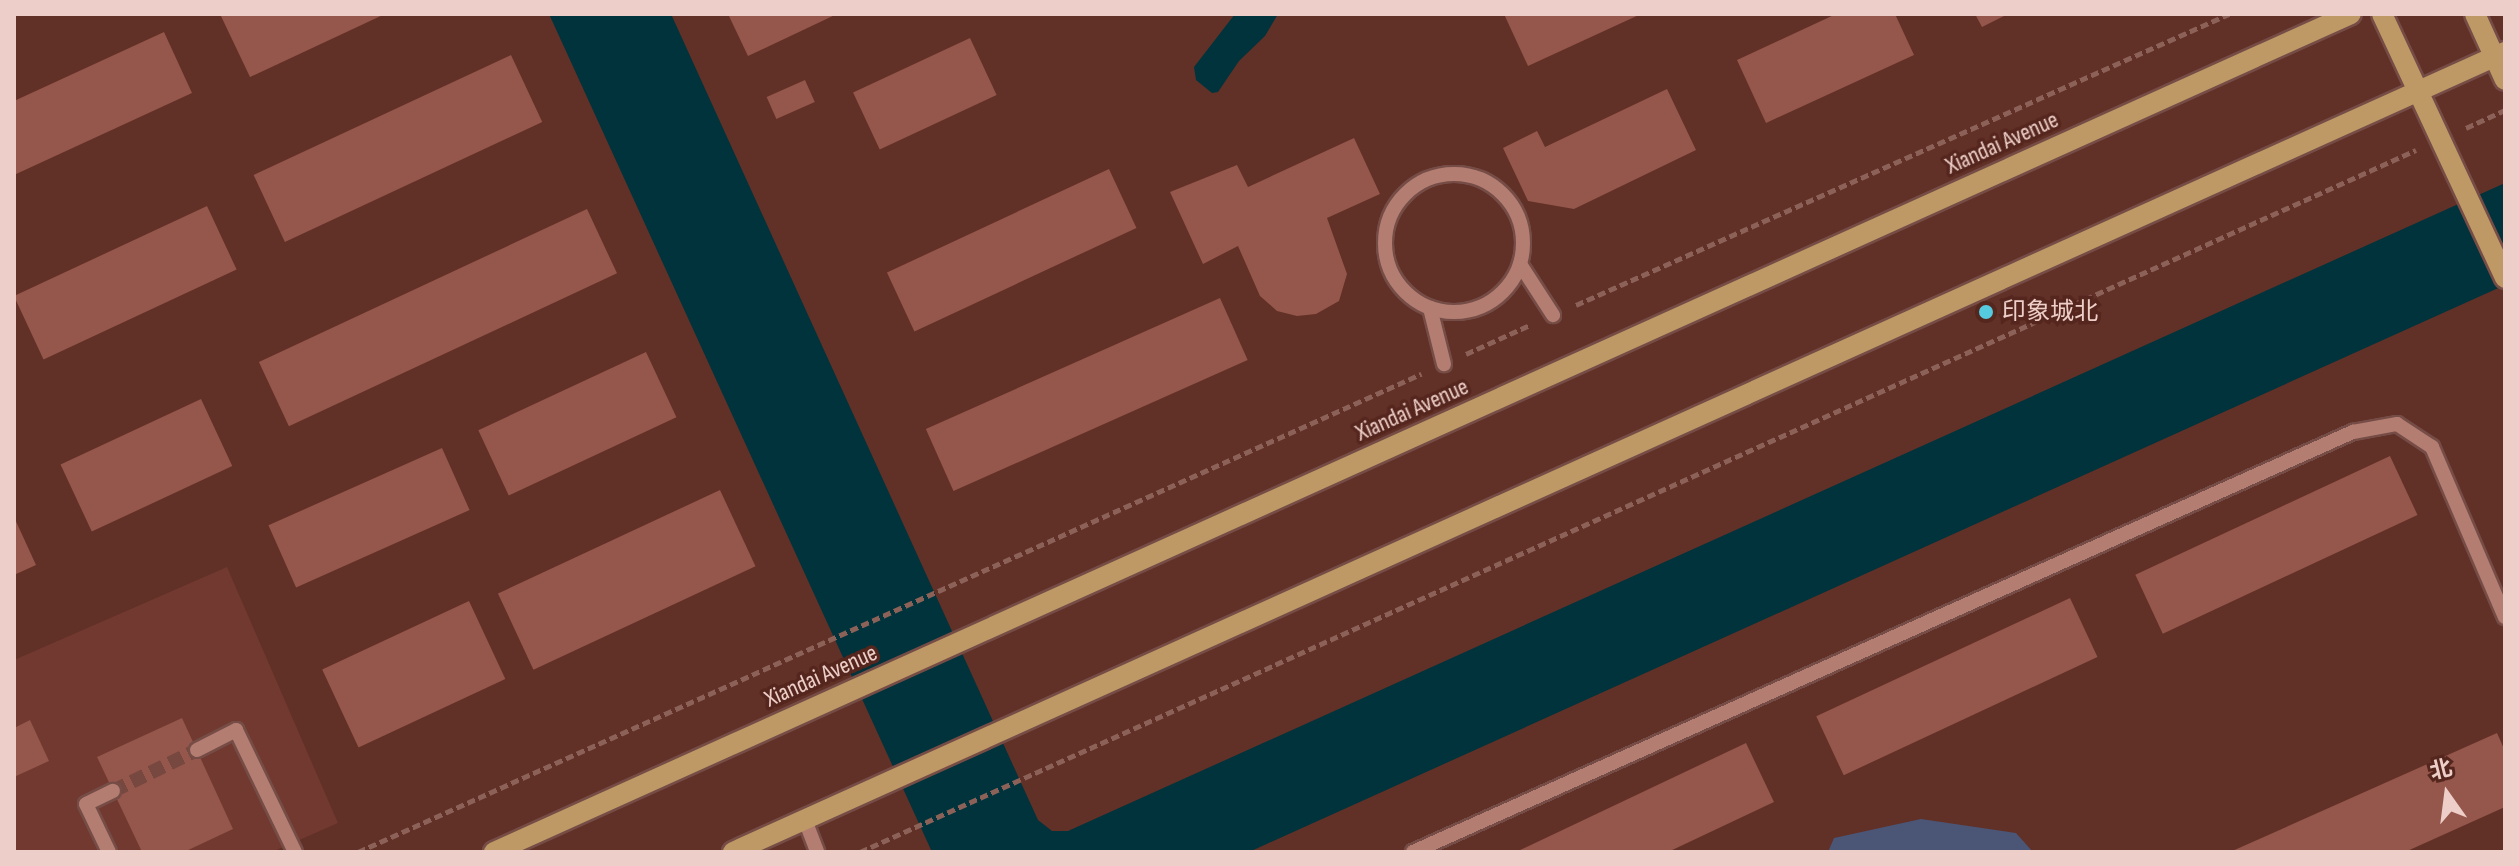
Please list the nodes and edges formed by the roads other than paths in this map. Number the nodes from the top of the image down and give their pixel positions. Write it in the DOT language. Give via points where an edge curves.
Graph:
graph roads {
  1 [pos="2351,14"];
  2 [pos="2382,14"];
  3 [pos="2475,14"];
  4 [pos="2500,54"];
  5 [pos="2505,80"];
  6 [pos="2418,91"];
  7 [pos="1520,264"];
  8 [pos="2505,278"];
  9 [pos="1430,308"];
  10 [pos="1553,315"];
  11 [pos="1444,364"];
  12 [pos="2505,617"];
  13 [pos="197,750"];
  14 [pos="113,791"];
  15 [pos="805,820"];
  16 [pos="109,852"];
  17 [pos="295,852"];
  18 [pos="494,852"];
  19 [pos="733,852"];
  20 [pos="817,852"];
  21 [pos="1413,852"];
  1 -- 18 [label="main road, Xiandai Avenue"];
  2 -- 6 [label="main road"];
  3 -- 4 [label="main road"];
  4 -- 5 [label="main road"];
  4 -- 6 [label="main road"];
  6 -- 8 [label="main road"];
  6 -- 15 [label="main road"];
  7 -- 9 [label="street" via="1511,284 1495,299 1463,311"];
  7 -- 9 [label="street" via="1520,220 1509,199 1491,183 1469,175 1423,180 1403,195 1390,215 1385,249 1396,281"];
  7 -- 10 [label="street"];
  9 -- 11 [label="street"];
  12 -- 21 [label="street" via="2432,447 2397,424 2353,432"];
  13 -- 17 [label="street" via="236,730"];
  14 -- 16 [label="street" via="86,804"];
  15 -- 19 [label="main road"];
  15 -- 20 [label="street"];
}
